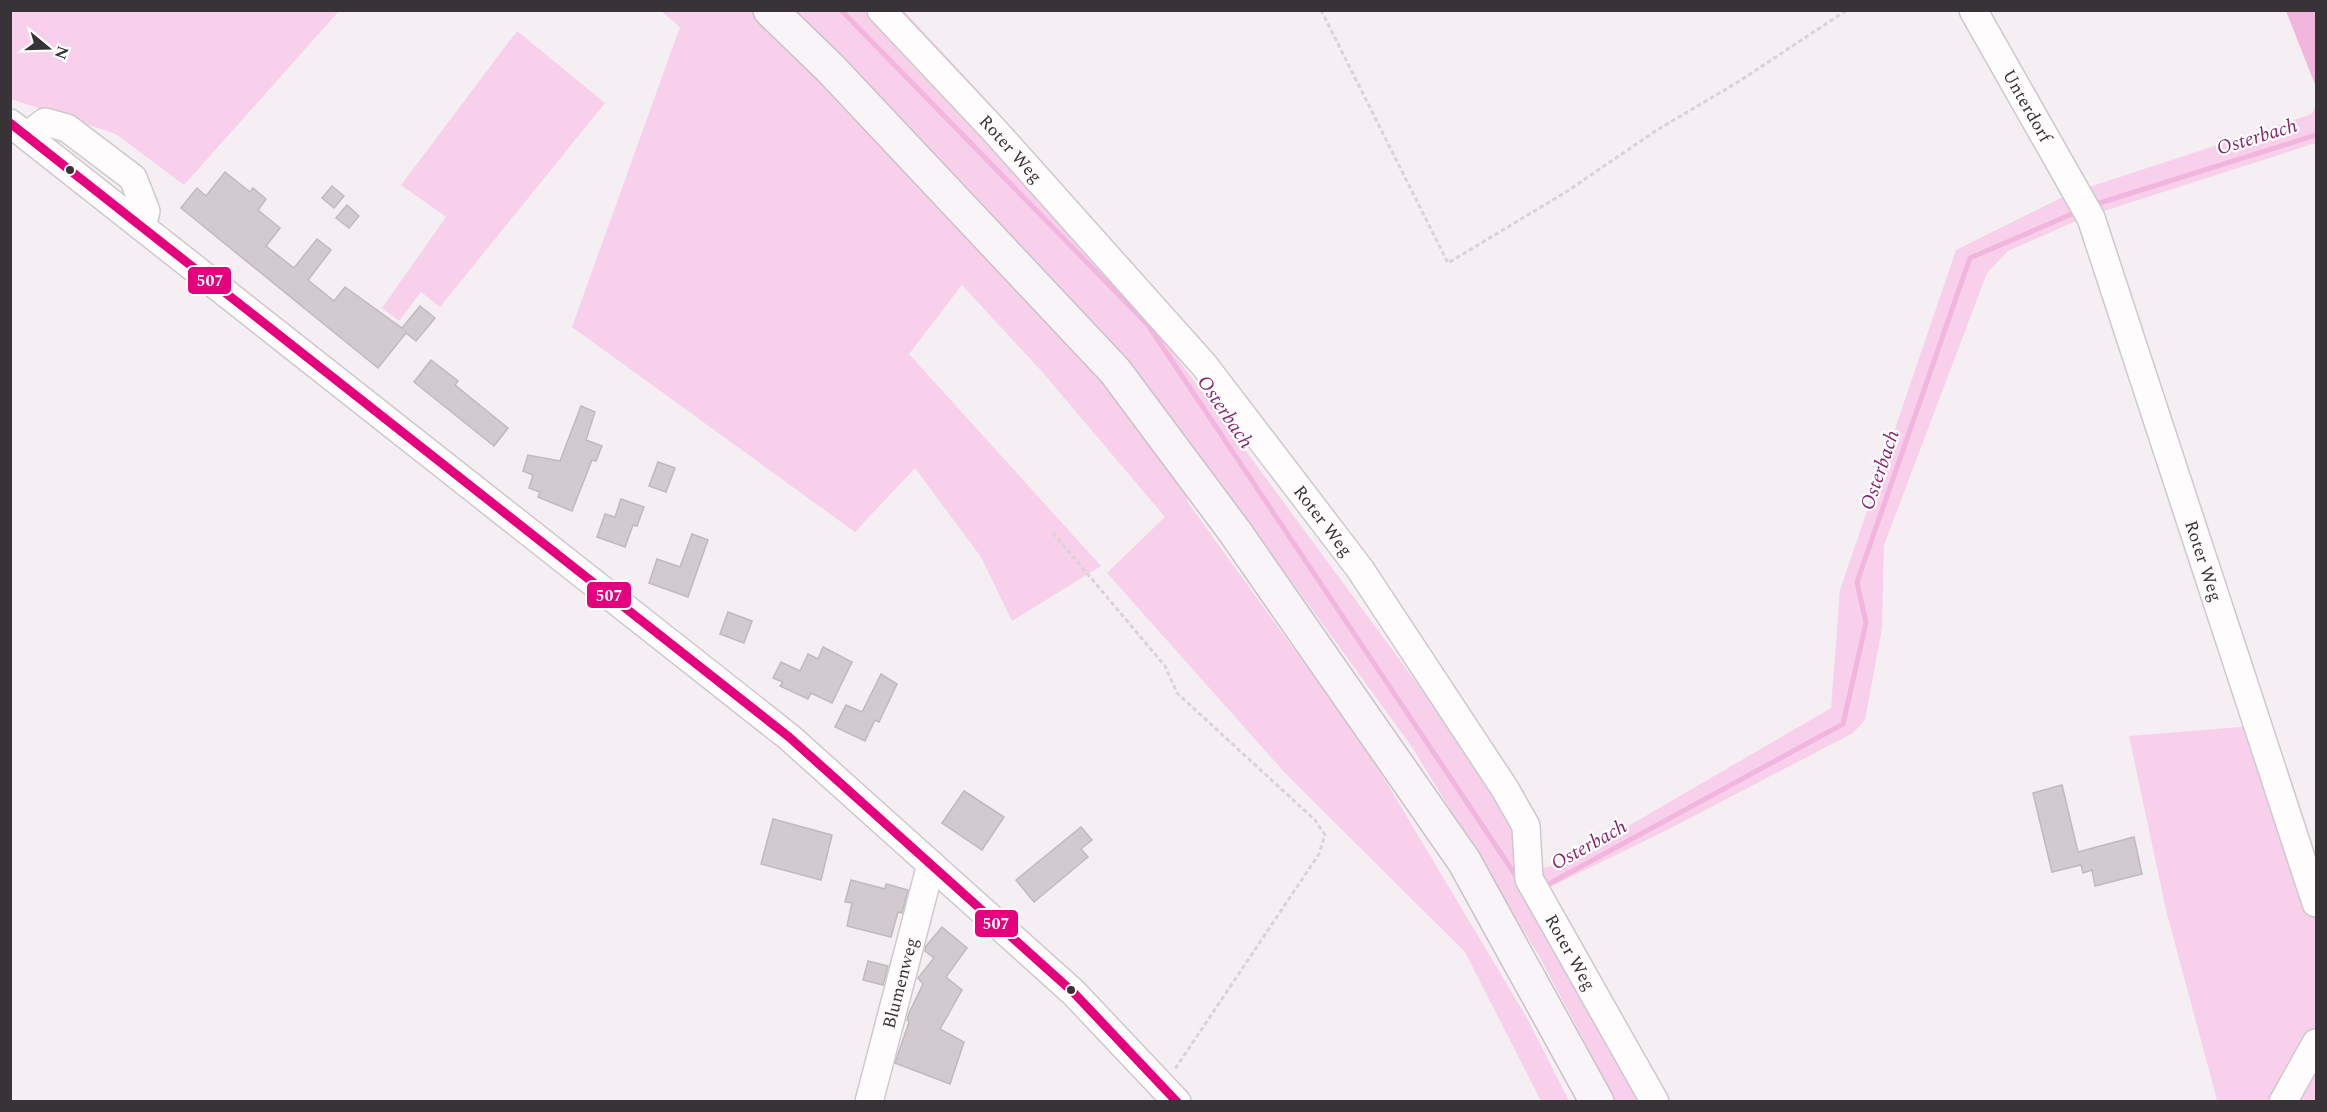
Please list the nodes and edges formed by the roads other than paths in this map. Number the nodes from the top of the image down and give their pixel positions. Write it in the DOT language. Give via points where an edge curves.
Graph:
graph roads {
  1 [pos="770,10"];
  2 [pos="880,10"];
  3 [pos="1973,10"];
  4 [pos="19,129"];
  5 [pos="2086,209"];
  6 [pos="932,864"];
  7 [pos="2316,903"];
  8 [pos="2316,1043"];
  9 [pos="1170,1093"];
  10 [pos="869,1101"];
  11 [pos="1597,1101"];
  12 [pos="1655,1101"];
  13 [pos="2283,1101"];
  1 -- 11 [label="main road" via="830,68 1115,371 1242,541 1464,861"];
  2 -- 12 [label="street, Roter Weg" via="1204,365 1360,569 1526,826 1529,879"];
  3 -- 5 [label="street, Unterdorf"];
  4 -- 6 [label="street" via="762,716"];
  5 -- 7 [label="street, Roter Weg"];
  6 -- 9 [label="street" via="1074,993"];
  6 -- 10 [label="street, Blumenweg"];
  8 -- 13 [label="street"];
}
